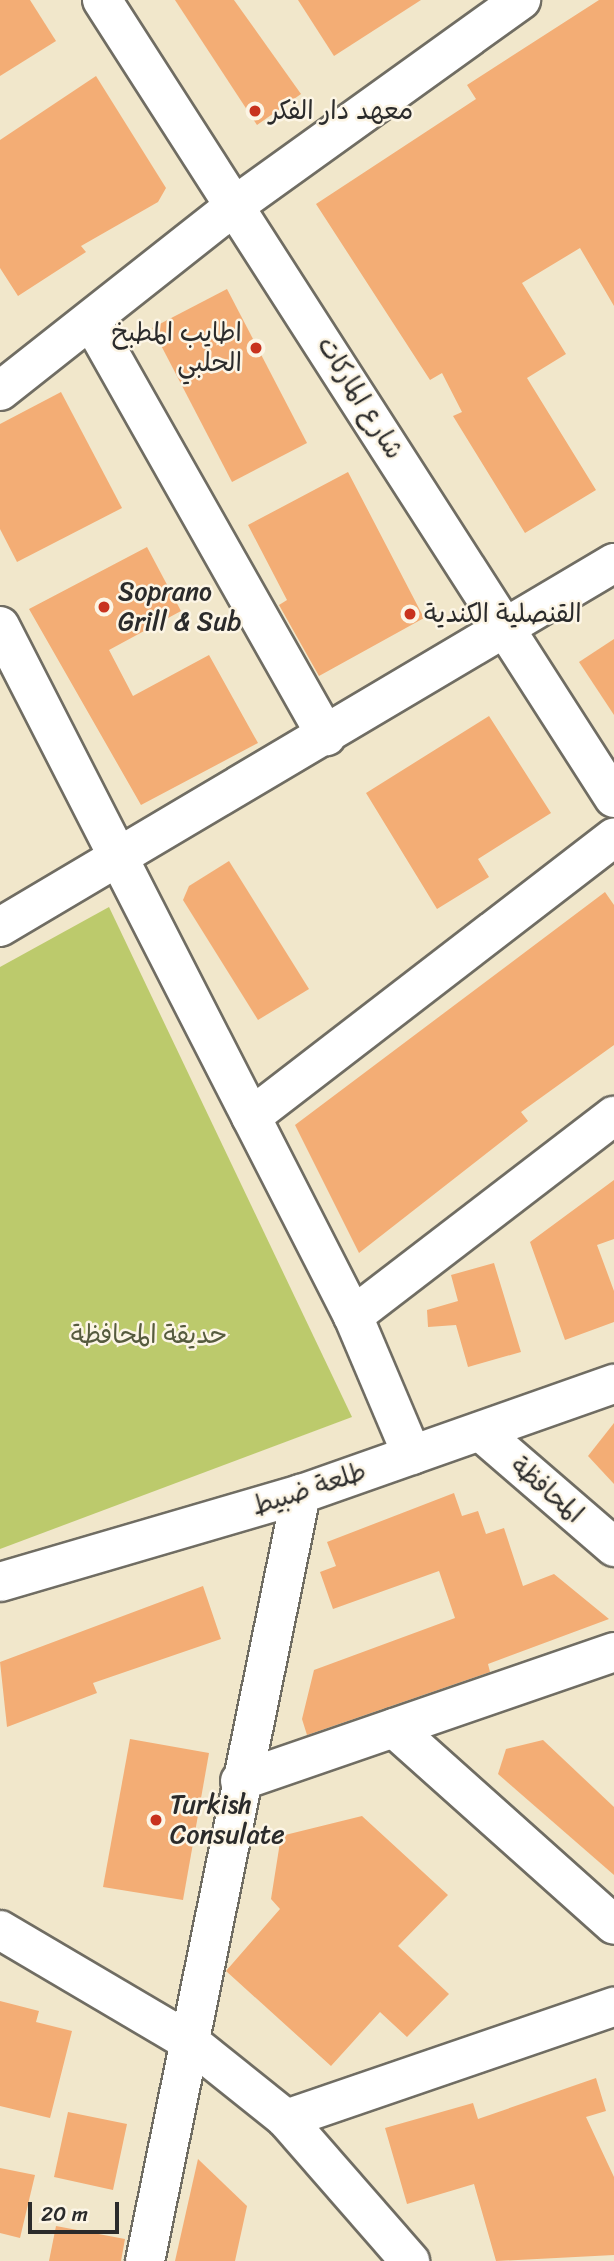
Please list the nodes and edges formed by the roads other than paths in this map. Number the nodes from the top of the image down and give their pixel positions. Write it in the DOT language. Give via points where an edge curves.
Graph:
graph roads {
  1 [pos="102,0"];
  2 [pos="521,0"];
  3 [pos="237,204"];
  4 [pos="92,322"];
  5 [pos="0,391"];
  6 [pos="614,564"];
  7 [pos="0,626"];
  8 [pos="507,629"];
  9 [pos="326,736"];
  10 [pos="614,798"];
  11 [pos="614,837"];
  12 [pos="117,860"];
  13 [pos="0,927"];
  14 [pos="614,1116"];
  15 [pos="251,1117"];
  16 [pos="353,1316"];
  17 [pos="614,1384"];
  18 [pos="481,1432"];
  19 [pos="412,1455"];
  20 [pos="301,1494"];
  21 [pos="614,1547"];
  22 [pos="0,1582"];
  23 [pos="614,1652"];
  24 [pos="394,1728"];
  25 [pos="240,1781"];
  26 [pos="614,1925"];
  27 [pos="0,1930"];
  28 [pos="614,2007"];
  29 [pos="190,2042"];
  30 [pos="286,2119"];
  31 [pos="145,2261"];
  32 [pos="410,2261"];
  1 -- 3 [label="street, شارع الماركات"];
  2 -- 3 [label="street"];
  3 -- 4 [label="street"];
  3 -- 8 [label="street, شارع الماركات"];
  4 -- 5 [label="street"];
  4 -- 9 [label="street"];
  6 -- 8 [label="street"];
  7 -- 12 [label="street"];
  8 -- 9 [label="street"];
  8 -- 10 [label="street, شارع الماركات"];
  9 -- 12 [label="street"];
  11 -- 15 [label="street"];
  12 -- 13 [label="street"];
  12 -- 15 [label="street"];
  14 -- 16 [label="street"];
  15 -- 16 [label="street"];
  16 -- 19 [label="street"];
  17 -- 18 [label="street, طلعة ضبيط"];
  18 -- 19 [label="street, طلعة ضبيط"];
  18 -- 21 [label="street, المحافظة"];
  19 -- 20 [label="street, طلعة ضبيط"];
  20 -- 22 [label="street, طلعة ضبيط"];
  20 -- 25 [label="street"];
  23 -- 24 [label="street"];
  24 -- 25 [label="street"];
  24 -- 26 [label="street"];
  25 -- 29 [label="street"];
  27 -- 29 [label="street"];
  28 -- 30 [label="street"];
  29 -- 30 [label="street"];
  29 -- 31 [label="street"];
  30 -- 32 [label="street"];
}
